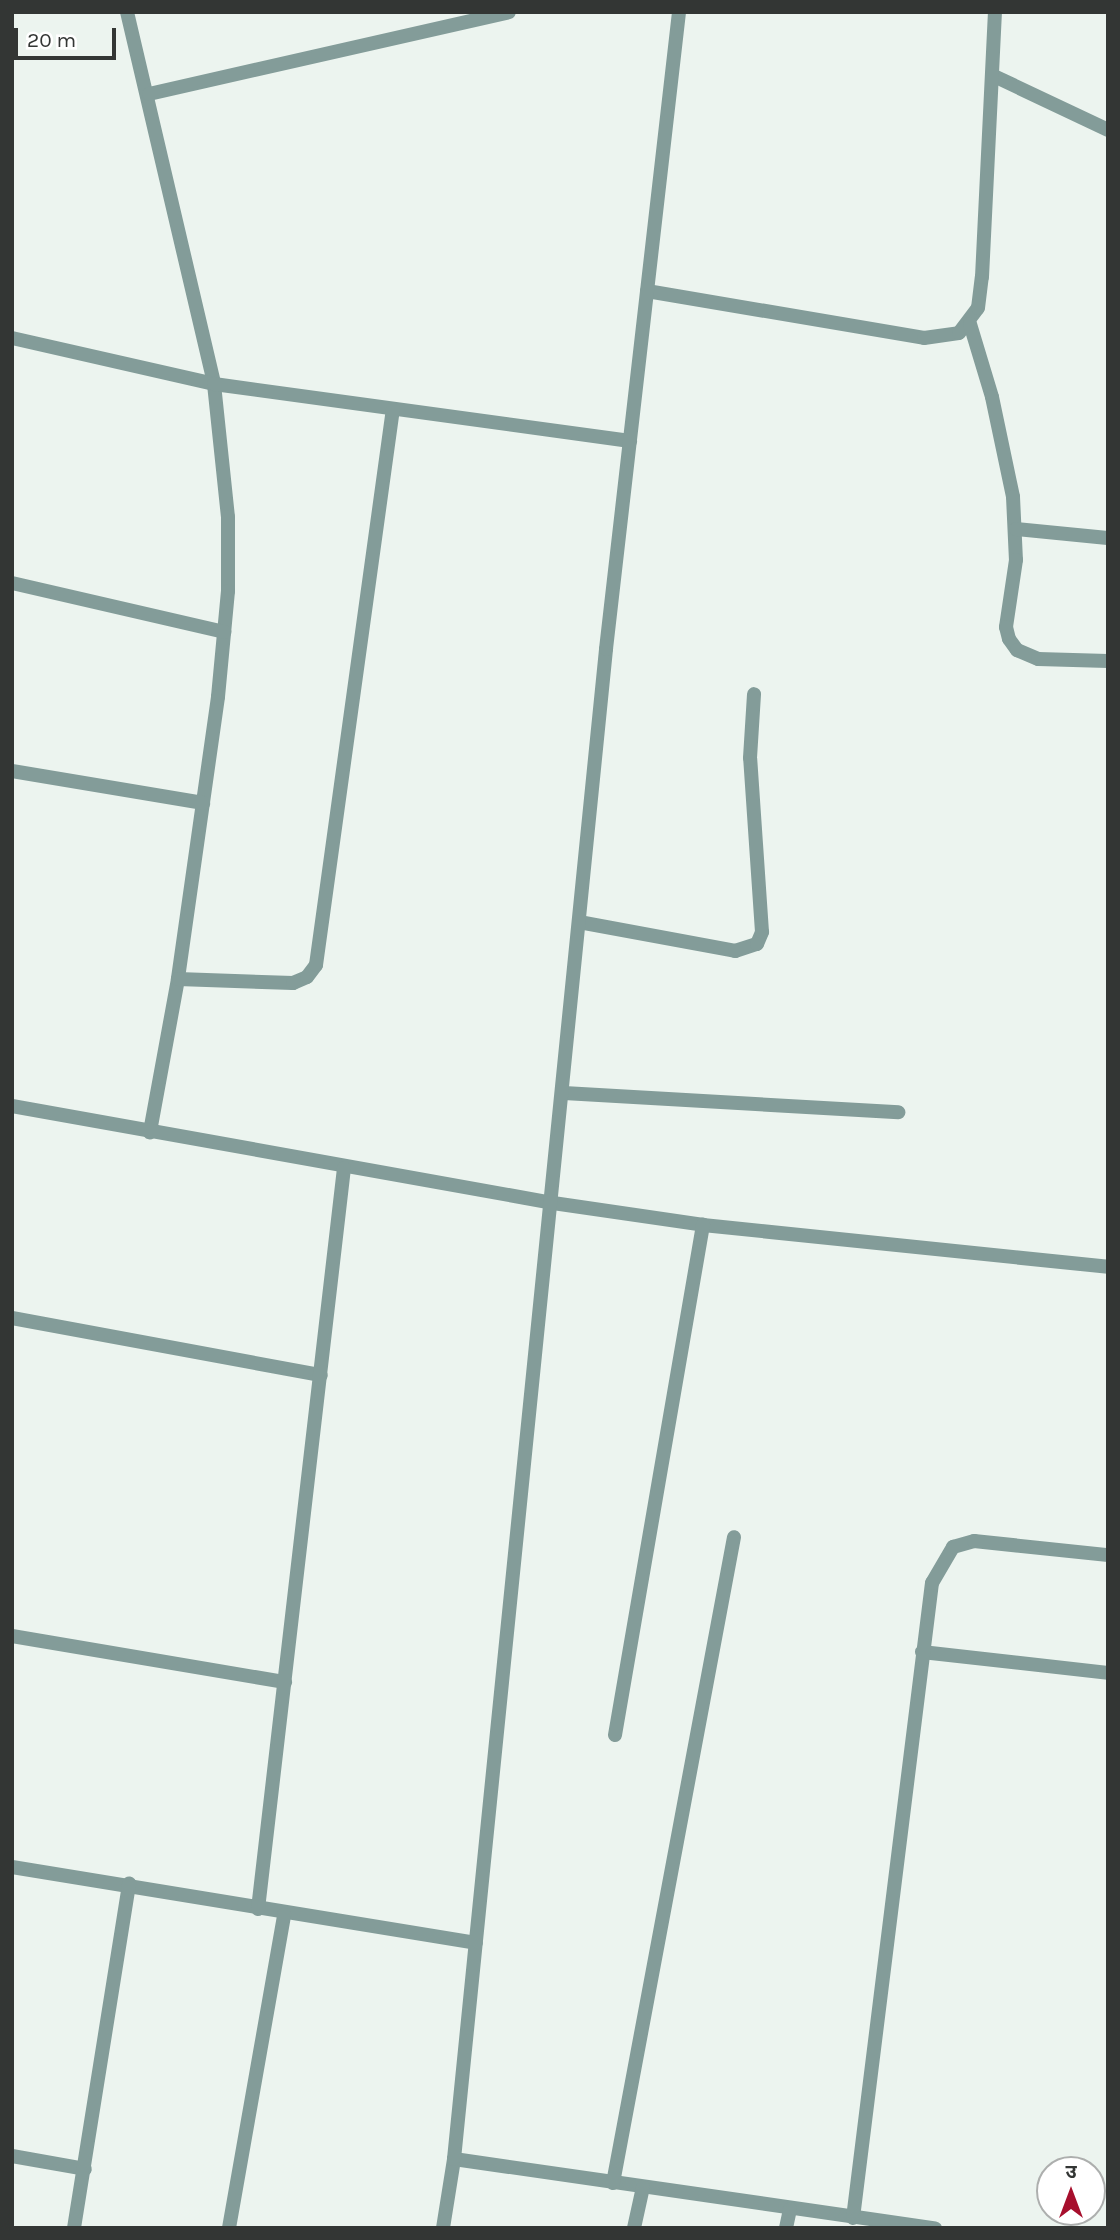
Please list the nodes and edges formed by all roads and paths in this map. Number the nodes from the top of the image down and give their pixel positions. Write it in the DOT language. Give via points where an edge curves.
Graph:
graph roads {
  1 [pos="127,12"];
  2 [pos="509,12"];
  3 [pos="679,12"];
  4 [pos="995,12"];
  5 [pos="994,76"];
  6 [pos="149,93"];
  7 [pos="1108,130"];
  8 [pos="647,291"];
  9 [pos="970,324"];
  10 [pos="12,338"];
  11 [pos="214,384"];
  12 [pos="393,409"];
  13 [pos="630,441"];
  14 [pos="1016,528"];
  15 [pos="1108,538"];
  16 [pos="12,583"];
  17 [pos="224,632"];
  18 [pos="1108,661"];
  19 [pos="754,694"];
  20 [pos="12,771"];
  21 [pos="203,803"];
  22 [pos="579,922"];
  23 [pos="178,979"];
  24 [pos="564,1093"];
  25 [pos="12,1106"];
  26 [pos="898,1112"];
  27 [pos="150,1132"];
  28 [pos="344,1168"];
  29 [pos="552,1203"];
  30 [pos="703,1225"];
  31 [pos="1108,1267"];
  32 [pos="12,1318"];
  33 [pos="321,1376"];
  34 [pos="734,1537"];
  35 [pos="1108,1555"];
  36 [pos="12,1636"];
  37 [pos="922,1652"];
  38 [pos="1108,1673"];
  39 [pos="285,1682"];
  40 [pos="615,1735"];
  41 [pos="12,1867"];
  42 [pos="129,1883"];
  43 [pos="258,1909"];
  44 [pos="284,1915"];
  45 [pos="476,1943"];
  46 [pos="12,2156"];
  47 [pos="454,2160"];
  48 [pos="85,2169"];
  49 [pos="613,2183"];
  50 [pos="643,2187"];
  51 [pos="790,2209"];
  52 [pos="853,2218"];
  53 [pos="74,2228"];
  54 [pos="229,2228"];
  55 [pos="443,2228"];
  56 [pos="634,2228"];
  57 [pos="786,2228"];
  58 [pos="934,2228"];
  1 -- 6 [label="street"];
  2 -- 6 [label="street"];
  3 -- 8 [label="street"];
  4 -- 5 [label="street"];
  5 -- 7 [label="street"];
  5 -- 9 [label="street" via="982,277 978,308"];
  6 -- 11 [label="street"];
  8 -- 9 [label="street" via="924,338 948,337"];
  8 -- 13 [label="street"];
  9 -- 14 [label="street" via="1001,438"];
  10 -- 11 [label="street"];
  11 -- 12 [label="street"];
  11 -- 17 [label="street" via="227,480"];
  12 -- 13 [label="street"];
  12 -- 23 [label="street" via="316,965 307,977 293,984"];
  13 -- 22 [label="street"];
  14 -- 15 [label="street"];
  14 -- 18 [label="street" via="1006,626 1009,639 1017,650 1038,659"];
  16 -- 17 [label="street"];
  17 -- 21 [label="street"];
  19 -- 22 [label="street" via="750,758 762,932 757,944 735,951"];
  20 -- 21 [label="street"];
  21 -- 23 [label="street"];
  22 -- 24 [label="street"];
  23 -- 27 [label="street"];
  24 -- 26 [label="street"];
  24 -- 29 [label="street"];
  25 -- 27 [label="street"];
  27 -- 28 [label="street"];
  28 -- 29 [label="street"];
  28 -- 33 [label="street"];
  29 -- 30 [label="street"];
  29 -- 45 [label="street"];
  30 -- 31 [label="street"];
  30 -- 40 [label="street"];
  32 -- 33 [label="street"];
  33 -- 39 [label="street"];
  34 -- 49 [label="street"];
  35 -- 37 [label="street" via="974,1541 953,1547 932,1583"];
  36 -- 39 [label="street"];
  37 -- 38 [label="street"];
  37 -- 52 [label="street"];
  39 -- 43 [label="street"];
  41 -- 42 [label="street"];
  42 -- 43 [label="street"];
  42 -- 48 [label="street"];
  43 -- 44 [label="street"];
  44 -- 45 [label="street"];
  44 -- 54 [label="street"];
  45 -- 47 [label="street"];
  46 -- 48 [label="street"];
  47 -- 49 [label="street"];
  47 -- 55 [label="street"];
  48 -- 53 [label="street"];
  49 -- 50 [label="street"];
  50 -- 51 [label="street"];
  50 -- 56 [label="street"];
  51 -- 52 [label="street"];
  51 -- 57 [label="street"];
  52 -- 58 [label="street"];
}
